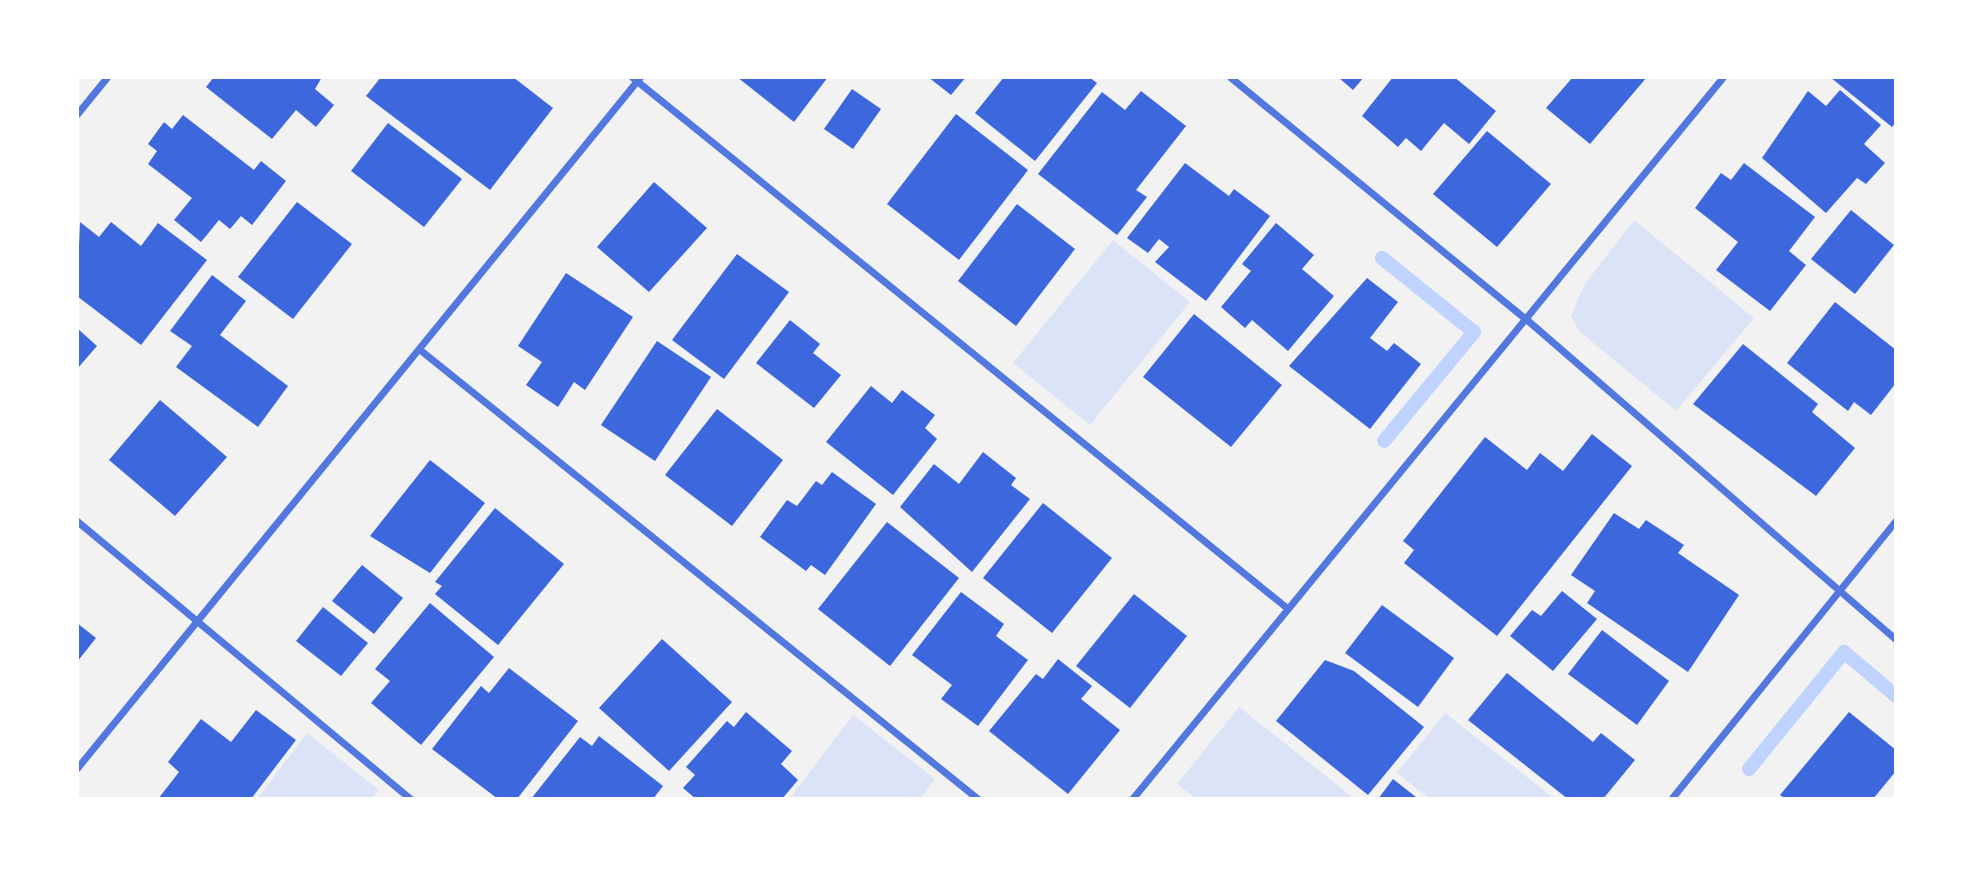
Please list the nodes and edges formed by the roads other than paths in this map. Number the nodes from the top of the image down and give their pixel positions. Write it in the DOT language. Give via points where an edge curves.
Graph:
graph roads {
  1 [pos="107,77"];
  2 [pos="1230,77"];
  3 [pos="1723,77"];
  4 [pos="636,78"];
  5 [pos="77,114"];
  6 [pos="1526,319"];
  7 [pos="419,349"];
  8 [pos="1896,520"];
  9 [pos="77,521"];
  10 [pos="1840,592"];
  11 [pos="1287,608"];
  12 [pos="195,620"];
  13 [pos="1896,640"];
  14 [pos="77,768"];
  15 [pos="411,799"];
  16 [pos="978,799"];
  17 [pos="1132,799"];
  18 [pos="1671,799"];
  1 -- 5 [label="street"];
  2 -- 6 [label="street"];
  3 -- 6 [label="street"];
  4 -- 7 [label="street"];
  4 -- 11 [label="street"];
  6 -- 10 [label="street"];
  6 -- 11 [label="street"];
  7 -- 12 [label="street"];
  7 -- 16 [label="street"];
  8 -- 10 [label="street"];
  9 -- 12 [label="street"];
  10 -- 13 [label="street"];
  10 -- 18 [label="street"];
  11 -- 17 [label="street"];
  12 -- 14 [label="street"];
  12 -- 15 [label="street"];
}
